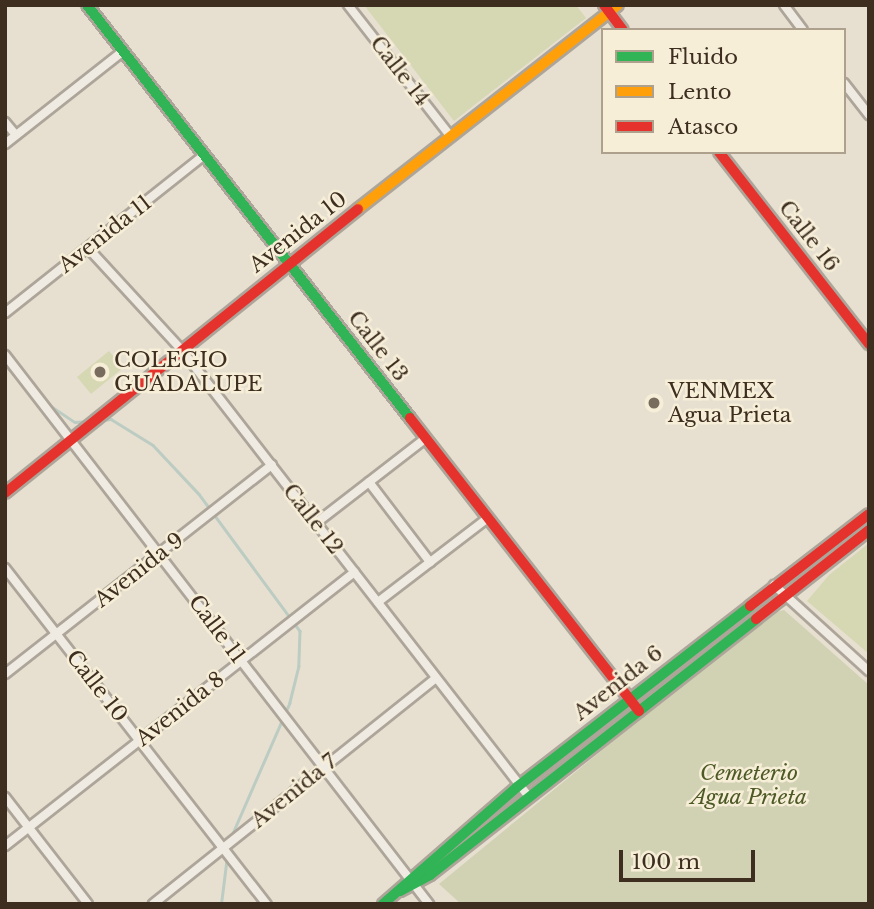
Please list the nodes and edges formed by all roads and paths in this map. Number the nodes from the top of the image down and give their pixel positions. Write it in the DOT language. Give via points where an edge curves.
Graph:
graph roads {
  1 [pos="87,5"];
  2 [pos="348,5"];
  3 [pos="785,5"];
  4 [pos="611,7"];
  5 [pos="622,28"];
  6 [pos="802,28"];
  7 [pos="123,51"];
  8 [pos="846,86"];
  9 [pos="869,115"];
  10 [pos="5,122"];
  11 [pos="16,135"];
  12 [pos="451,137"];
  13 [pos="5,144"];
  14 [pos="721,154"];
  15 [pos="204,155"];
  16 [pos="88,248"];
  17 [pos="289,264"];
  18 [pos="5,313"];
  19 [pos="869,344"];
  20 [pos="181,349"];
  21 [pos="5,355"];
  22 [pos="426,438"];
  23 [pos="69,439"];
  24 [pos="272,465"];
  25 [pos="369,482"];
  26 [pos="5,493"];
  27 [pos="869,514"];
  28 [pos="488,518"];
  29 [pos="316,523"];
  30 [pos="869,530"];
  31 [pos="160,553"];
  32 [pos="430,562"];
  33 [pos="5,568"];
  34 [pos="354,572"];
  35 [pos="774,585"];
  36 [pos="783,594"];
  37 [pos="378,602"];
  38 [pos="57,634"];
  39 [pos="241,661"];
  40 [pos="869,671"];
  41 [pos="5,674"];
  42 [pos="436,678"];
  43 [pos="629,699"];
  44 [pos="639,711"];
  45 [pos="140,740"];
  46 [pos="324,768"];
  47 [pos="517,787"];
  48 [pos="5,797"];
  49 [pos="529,797"];
  50 [pos="29,827"];
  51 [pos="5,846"];
  52 [pos="224,848"];
  53 [pos="413,881"];
  54 [pos="88,904"];
  55 [pos="153,904"];
  56 [pos="267,904"];
  57 [pos="383,904"];
  58 [pos="429,904"];
  1 -- 7 [label="main road, Calle 13"];
  2 -- 12 [label="street, Calle 14"];
  3 -- 6 [label="street"];
  4 -- 5 [label="main road"];
  4 -- 12 [label="main road, Avenida 10"];
  7 -- 11 [label="street"];
  7 -- 15 [label="main road, Calle 13"];
  8 -- 9 [label="street"];
  10 -- 11 [label="street"];
  11 -- 13 [label="street"];
  12 -- 17 [label="main road, Avenida 10"];
  14 -- 19 [label="main road, Calle 16"];
  15 -- 16 [label="street, Avenida 11"];
  15 -- 17 [label="main road, Calle 13"];
  16 -- 18 [label="street, Avenida 11"];
  16 -- 20 [label="street, Calle 12"];
  17 -- 20 [label="main road, Avenida 10"];
  17 -- 22 [label="main road, Calle 13"];
  20 -- 23 [label="main road, Avenida 10"];
  20 -- 24 [label="street, Calle 12"];
  21 -- 23 [label="street, Calle 11"];
  22 -- 25 [label="street"];
  22 -- 28 [label="main road, Calle 13"];
  23 -- 26 [label="main road, Avenida 10"];
  23 -- 31 [label="street, Calle 11"];
  24 -- 29 [label="street, Calle 12"];
  24 -- 31 [label="street, Avenida 9"];
  25 -- 29 [label="street"];
  25 -- 32 [label="street"];
  27 -- 35 [label="main road, Avenida 6"];
  28 -- 32 [label="street"];
  28 -- 43 [label="main road, Calle 13"];
  29 -- 34 [label="street, Calle 12"];
  30 -- 36 [label="main road, Avenida 6"];
  31 -- 38 [label="street, Avenida 9"];
  31 -- 39 [label="street, Calle 11"];
  32 -- 37 [label="street"];
  33 -- 38 [label="street, Calle 10"];
  34 -- 37 [label="street, Calle 12"];
  34 -- 39 [label="street, Avenida 8"];
  35 -- 36 [label="street"];
  35 -- 43 [label="main road, Avenida 6"];
  36 -- 40 [label="street"];
  36 -- 44 [label="main road, Avenida 6"];
  37 -- 42 [label="street, Calle 12"];
  38 -- 41 [label="street, Avenida 9"];
  38 -- 45 [label="street, Calle 10"];
  39 -- 45 [label="street, Avenida 8"];
  39 -- 46 [label="street, Calle 11"];
  42 -- 46 [label="street, Avenida 7"];
  42 -- 47 [label="street, Calle 12"];
  43 -- 44 [label="main road, Calle 13"];
  43 -- 47 [label="main road, Avenida 6"];
  44 -- 49 [label="main road, Avenida 6"];
  45 -- 50 [label="street, Avenida 8"];
  45 -- 52 [label="street, Calle 10"];
  46 -- 52 [label="street, Avenida 7"];
  46 -- 53 [label="street, Calle 11"];
  47 -- 49 [label="street, Calle 12"];
  47 -- 53 [label="main road, Avenida 6"];
  48 -- 50 [label="street"];
  49 -- 53 [label="main road, Avenida 6"];
  50 -- 51 [label="street, Avenida 8"];
  50 -- 54 [label="street"];
  52 -- 55 [label="street, Avenida 7"];
  52 -- 56 [label="street, Calle 10"];
  53 -- 57 [label="main road, Avenida 6"];
  53 -- 58 [label="street, Calle 11"];
}
